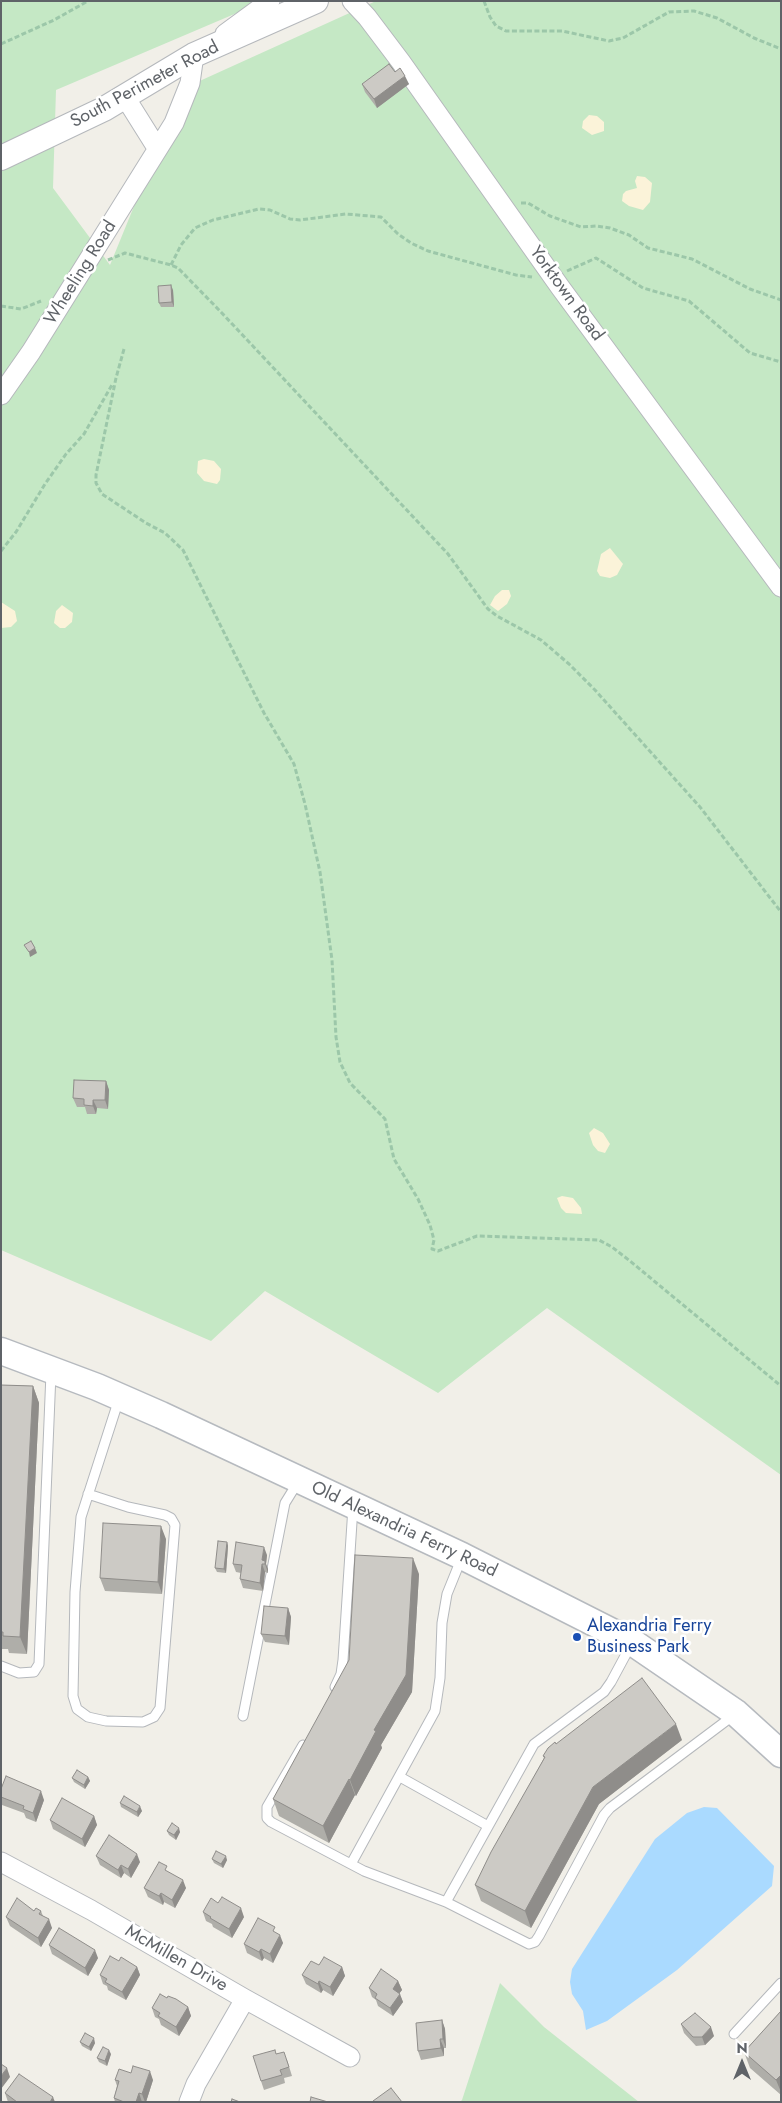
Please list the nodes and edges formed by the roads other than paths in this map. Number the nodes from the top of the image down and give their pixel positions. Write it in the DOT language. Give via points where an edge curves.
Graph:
graph roads {
  1 [pos="270,1"];
  2 [pos="316,1"];
  3 [pos="352,1"];
  4 [pos="198,54"];
  5 [pos="124,98"];
  6 [pos="157,148"];
  7 [pos="1,158"];
  8 [pos="1,395"];
  9 [pos="781,587"];
  10 [pos="1,1351"];
  11 [pos="52,1370"];
  12 [pos="119,1397"];
  13 [pos="299,1481"];
  14 [pos="88,1494"];
  15 [pos="354,1505"];
  16 [pos="462,1556"];
  17 [pos="632,1642"];
  18 [pos="1,1666"];
  19 [pos="329,1698"];
  20 [pos="736,1714"];
  21 [pos="244,1716"];
  22 [pos="307,1737"];
  23 [pos="781,1754"];
  24 [pos="400,1777"];
  25 [pos="488,1826"];
  26 [pos="1,1862"];
  27 [pos="352,1864"];
  28 [pos="446,1902"];
  29 [pos="781,1983"];
  30 [pos="244,1999"];
  31 [pos="734,2034"];
  32 [pos="350,2057"];
  33 [pos="189,2102"];
  1 -- 4 [label="street"];
  2 -- 4 [label="street, South Perimeter Road"];
  3 -- 9 [label="street, Yorktown Road" via="401,62 552,277"];
  4 -- 5 [label="street, South Perimeter Road"];
  4 -- 6 [label="street, Wheeling Road" via="174,123"];
  5 -- 6 [label="street"];
  5 -- 7 [label="street, South Perimeter Road"];
  6 -- 8 [label="street, Wheeling Road"];
  10 -- 11 [label="main road, Old Alexandria Ferry Road"];
  11 -- 12 [label="main road, Old Alexandria Ferry Road"];
  11 -- 18 [label="lane" via="39,1664 34,1672 19,1673"];
  12 -- 13 [label="main road, Old Alexandria Ferry Road"];
  12 -- 14 [label="lane"];
  13 -- 15 [label="main road, Old Alexandria Ferry Road"];
  13 -- 21 [label="lane" via="285,1503"];
  14 -- 14 [label="lane" via="81,1517 75,1592 73,1696 77,1709 88,1718 143,1722 154,1717 160,1708 175,1525 165,1514 128,1507"];
  15 -- 16 [label="main road, Old Alexandria Ferry Road"];
  15 -- 19 [label="lane" via="343,1660 341,1674"];
  16 -- 17 [label="main road, Old Alexandria Ferry Road"];
  16 -- 24 [label="lane" via="443,1613 435,1711"];
  17 -- 20 [label="main road, Old Alexandria Ferry Road"];
  17 -- 25 [label="lane" via="604,1692 534,1744"];
  20 -- 23 [label="main road, Old Alexandria Ferry Road"];
  20 -- 28 [label="lane" via="610,1808 534,1942 524,1943"];
  22 -- 27 [label="lane" via="267,1806 267,1818"];
  24 -- 25 [label="lane"];
  24 -- 27 [label="lane"];
  25 -- 28 [label="lane"];
  26 -- 30 [label="street, McMillen Drive" via="100,1914"];
  27 -- 28 [label="lane"];
  29 -- 31 [label="lane"];
  30 -- 32 [label="street, McMillen Drive"];
  30 -- 33 [label="street"];
}
